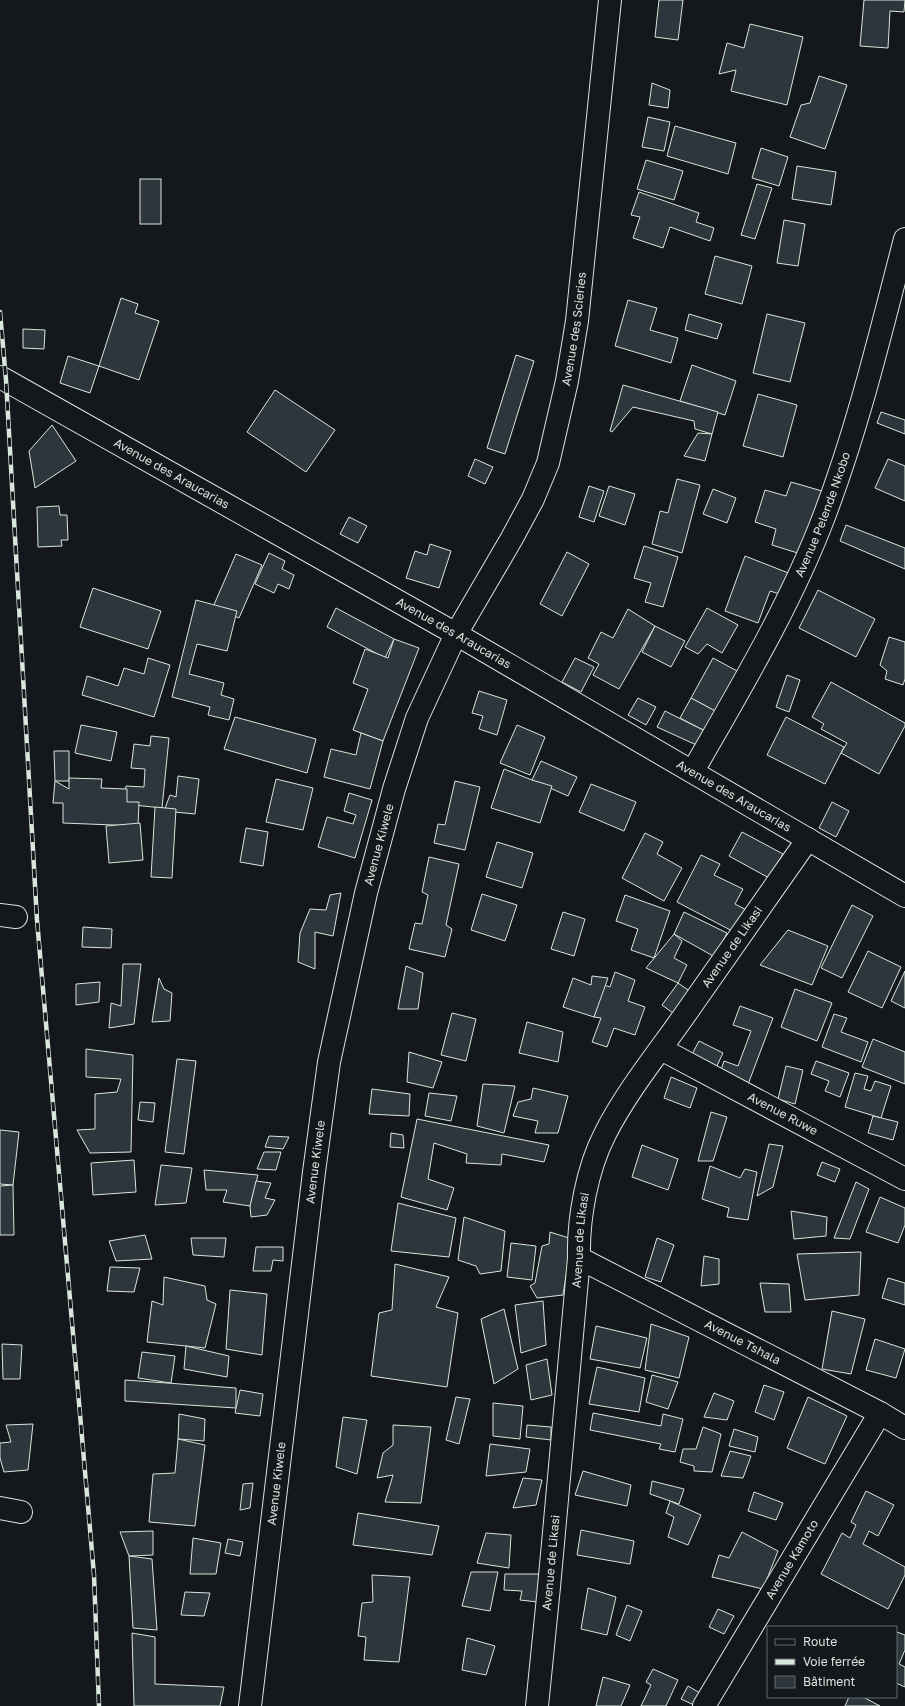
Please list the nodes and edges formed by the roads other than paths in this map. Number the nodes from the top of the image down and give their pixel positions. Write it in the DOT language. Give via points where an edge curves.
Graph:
graph roads {
  1 [pos="610,0"];
  2 [pos="905,238"];
  3 [pos="0,377"];
  4 [pos="456,634"];
  5 [pos="693,771"];
  6 [pos="808,839"];
  7 [pos="905,896"];
  8 [pos="662,1049"];
  9 [pos="905,1179"];
  10 [pos="579,1258"];
  11 [pos="880,1413"];
  12 [pos="905,1428"];
  13 [pos="0,1508"];
  14 [pos="21,1512"];
  15 [pos="250,1706"];
  16 [pos="537,1706"];
  17 [pos="704,1706"];
  1 -- 4 [label="street, Avenue des Scieries" via="577,321 557,426 548,462 532,498 498,563"];
  2 -- 5 [label="street, Avenue Pelende Nkobo" via="857,423 825,514 784,610"];
  3 -- 4 [label="street, Avenue des Araucarias"];
  4 -- 5 [label="street, Avenue des Araucarias"];
  4 -- 15 [label="street, Avenue Kiwele" via="417,718 394,789 366,893 329,1062"];
  5 -- 6 [label="street, Avenue des Araucarias"];
  6 -- 7 [label="street, Avenue des Araucarias"];
  6 -- 8 [label="street, Avenue de Likasi"];
  8 -- 9 [label="street, Avenue Ruwe"];
  8 -- 10 [label="street, Avenue de Likasi" via="625,1098 604,1135 587,1186 578,1241"];
  10 -- 11 [label="street, Avenue Tshala"];
  10 -- 16 [label="street, Avenue de Likasi"];
  11 -- 12 [label="street, Avenue Tshala"];
  11 -- 17 [label="street, Avenue Kamoto"];
  13 -- 14 [label="street"];
}
